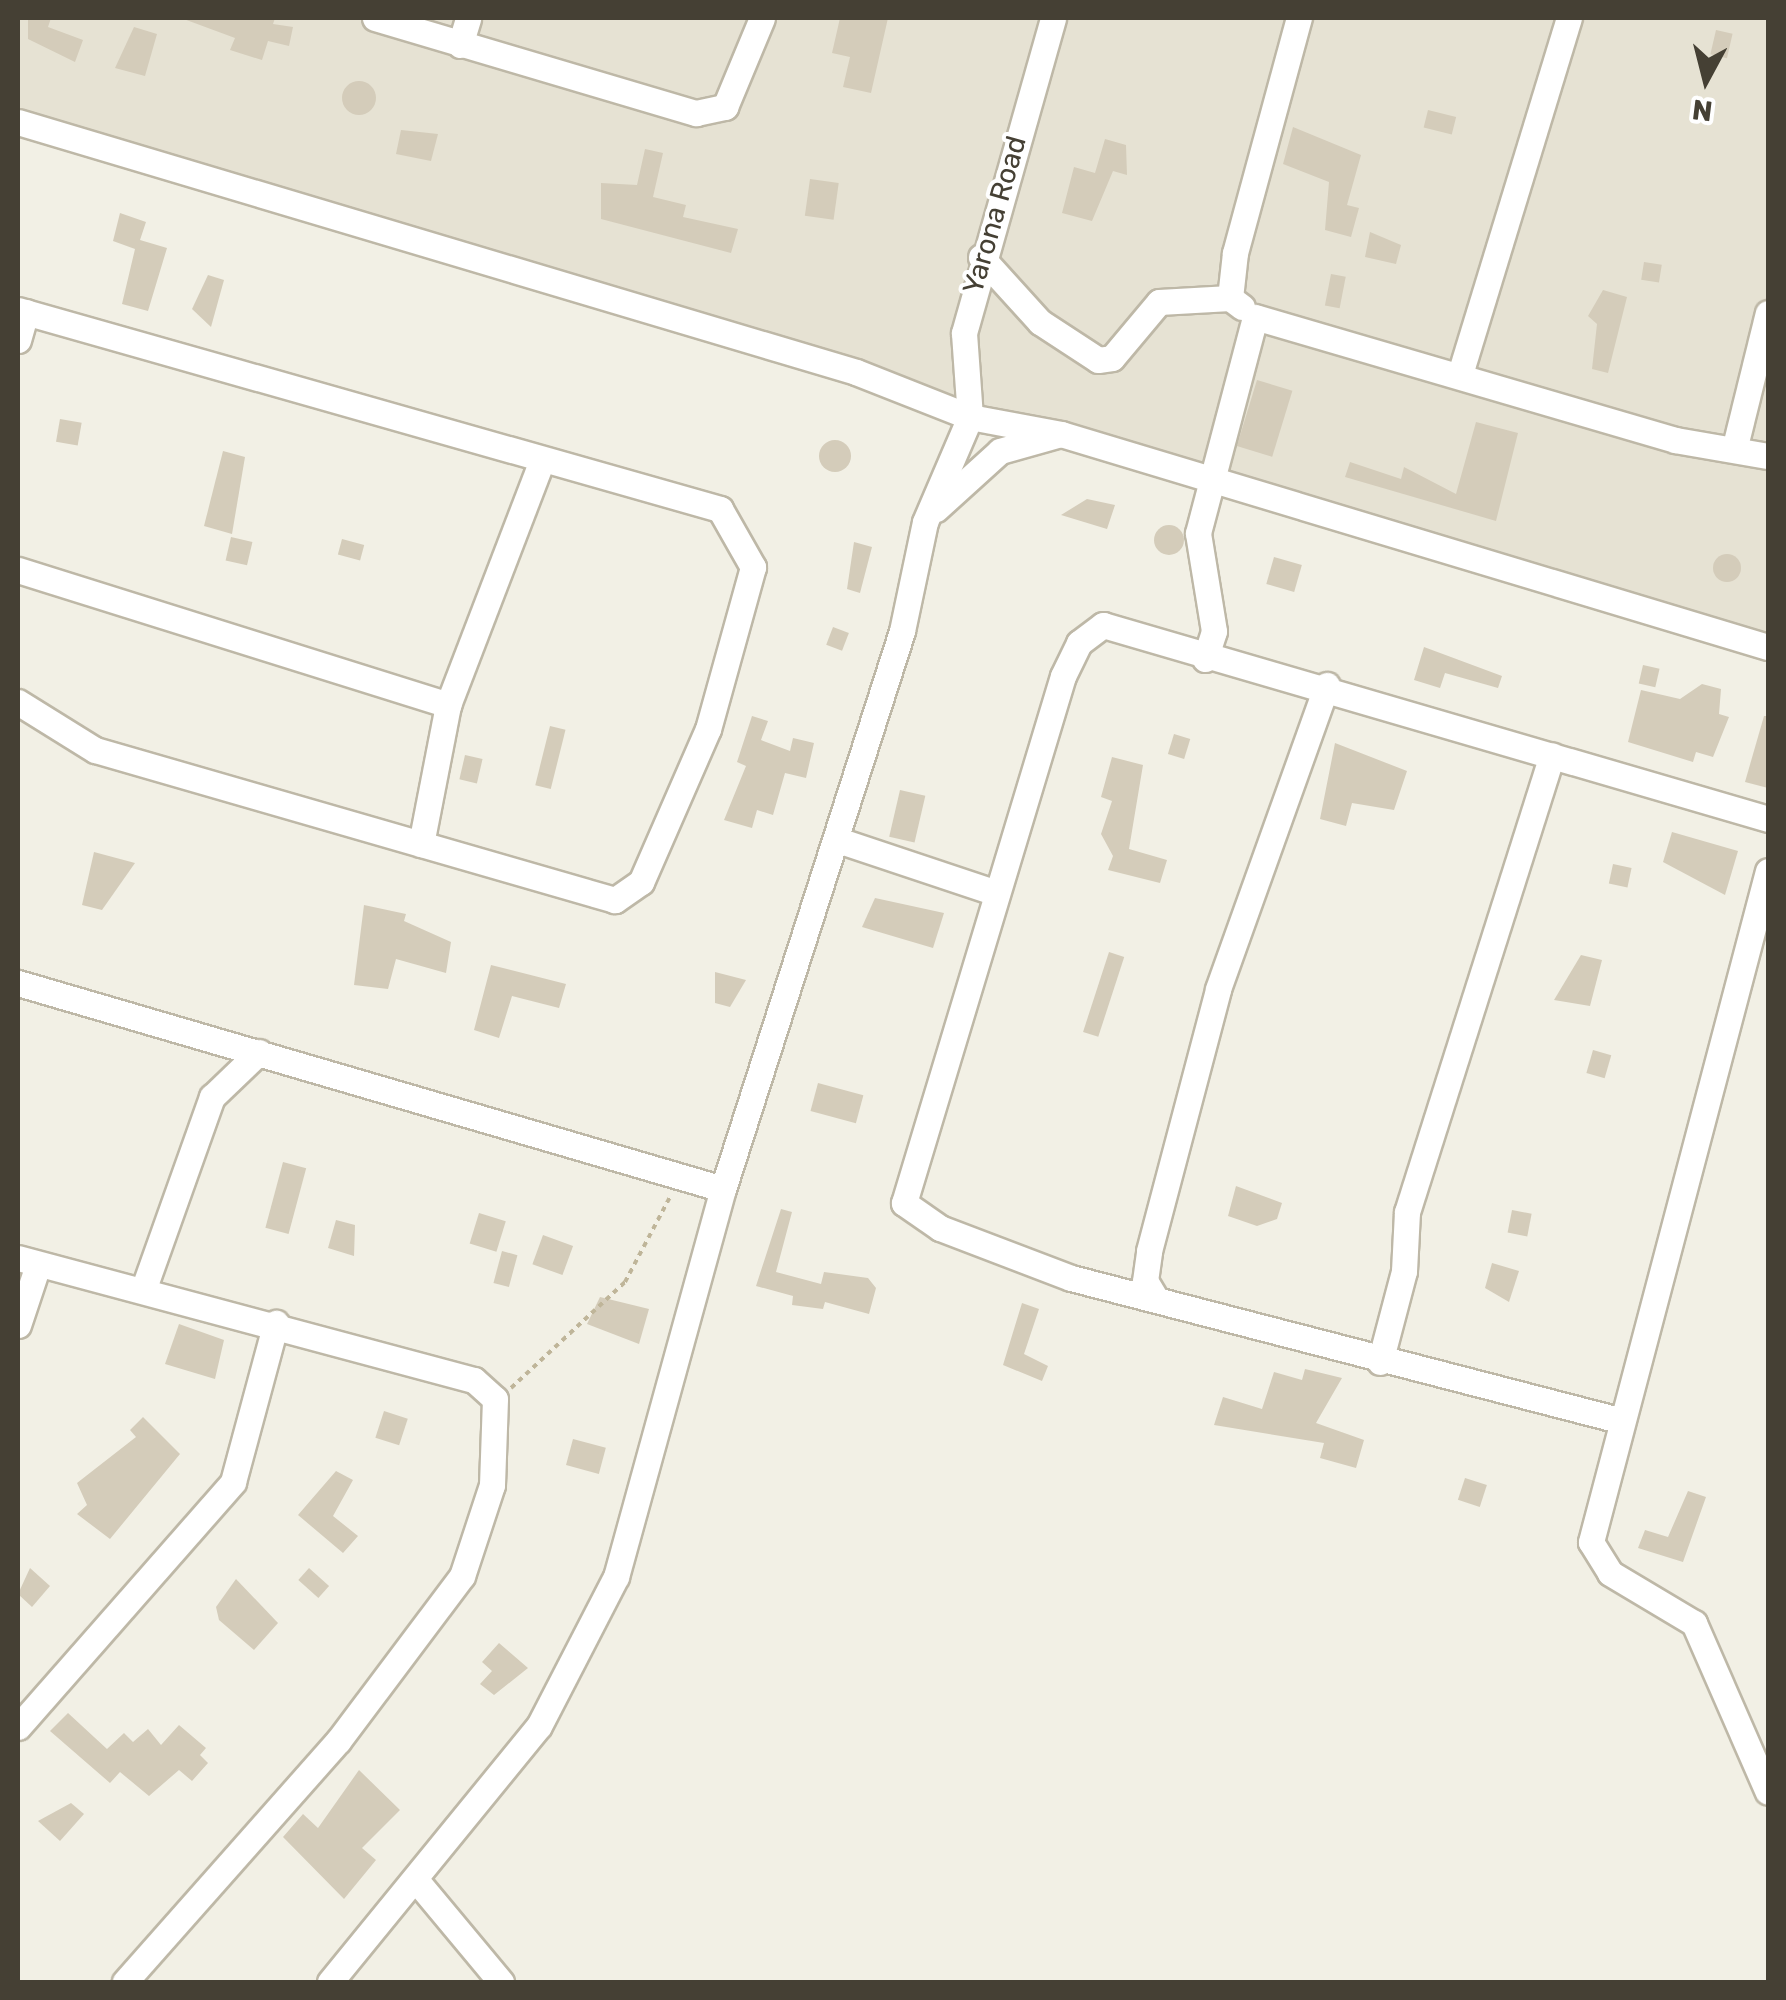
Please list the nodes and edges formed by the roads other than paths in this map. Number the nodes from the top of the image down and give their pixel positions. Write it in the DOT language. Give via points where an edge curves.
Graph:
graph roads {
  1 [pos="375,18"];
  2 [pos="468,18"];
  3 [pos="762,18"];
  4 [pos="1054,18"];
  5 [pos="1299,18"];
  6 [pos="1569,18"];
  7 [pos="460,44"];
  8 [pos="18,122"];
  9 [pos="981,257"];
  10 [pos="1230,298"];
  11 [pos="22,311"];
  12 [pos="1768,314"];
  13 [pos="1255,317"];
  14 [pos="18,340"];
  15 [pos="1461,371"];
  16 [pos="970,418"];
  17 [pos="1061,434"];
  18 [pos="1734,446"];
  19 [pos="1768,456"];
  20 [pos="542,460"];
  21 [pos="1212,481"];
  22 [pos="925,522"];
  23 [pos="18,570"];
  24 [pos="1768,646"];
  25 [pos="1205,659"];
  26 [pos="1326,685"];
  27 [pos="18,702"];
  28 [pos="448,705"];
  29 [pos="1552,755"];
  30 [pos="1768,818"];
  31 [pos="838,840"];
  32 [pos="421,844"];
  33 [pos="1768,871"];
  34 [pos="994,892"];
  35 [pos="18,983"];
  36 [pos="259,1052"];
  37 [pos="724,1189"];
  38 [pos="28,1261"];
  39 [pos="145,1285"];
  40 [pos="1156,1298"];
  41 [pos="18,1324"];
  42 [pos="276,1324"];
  43 [pos="1380,1362"];
  44 [pos="1619,1420"];
  45 [pos="18,1728"];
  46 [pos="1768,1792"];
  47 [pos="416,1880"];
  48 [pos="125,1982"];
  49 [pos="330,1982"];
  50 [pos="500,1982"];
  1 -- 7 [label="street"];
  2 -- 7 [label="street"];
  3 -- 7 [label="street" via="725,107 696,114"];
  4 -- 9 [label="street, Yarona Road"];
  5 -- 10 [label="street"];
  6 -- 15 [label="street"];
  8 -- 16 [label="street" via="856,372"];
  9 -- 10 [label="street" via="1040,322 1098,360 1112,358 1159,302"];
  9 -- 16 [label="street, Yarona Road" via="964,333"];
  10 -- 13 [label="street"];
  11 -- 14 [label="street"];
  11 -- 20 [label="street"];
  12 -- 18 [label="street"];
  13 -- 15 [label="street"];
  13 -- 21 [label="street"];
  15 -- 18 [label="street" via="1674,440"];
  16 -- 17 [label="street"];
  16 -- 22 [label="street"];
  17 -- 21 [label="street"];
  17 -- 22 [label="street" via="1000,451"];
  18 -- 19 [label="street"];
  20 -- 28 [label="street"];
  20 -- 32 [label="street" via="720,509 736,526 752,568 708,729 640,882 615,900"];
  21 -- 24 [label="street"];
  21 -- 25 [label="street" via="1198,533 1214,631"];
  22 -- 31 [label="street" via="902,631"];
  23 -- 28 [label="street"];
  25 -- 26 [label="street"];
  25 -- 34 [label="street" via="1103,625 1085,636 1063,676"];
  26 -- 29 [label="street"];
  26 -- 40 [label="street" via="1218,989 1150,1251 1144,1281"];
  27 -- 32 [label="street" via="94,750"];
  28 -- 32 [label="street"];
  29 -- 30 [label="street"];
  29 -- 43 [label="street" via="1408,1212 1404,1270"];
  31 -- 34 [label="street"];
  31 -- 37 [label="street"];
  33 -- 44 [label="street"];
  34 -- 40 [label="street" via="964,1026 904,1203 940,1228 1071,1278"];
  35 -- 36 [label="street"];
  36 -- 37 [label="street"];
  36 -- 39 [label="street" via="212,1098"];
  37 -- 47 [label="street" via="596,1628 540,1726"];
  38 -- 39 [label="street"];
  38 -- 41 [label="street"];
  39 -- 42 [label="street"];
  40 -- 43 [label="street"];
  42 -- 45 [label="street" via="232,1482"];
  42 -- 48 [label="street" via="474,1380 495,1399 492,1485 462,1576 338,1740"];
  43 -- 44 [label="street"];
  44 -- 46 [label="street" via="1591,1542 1610,1573 1694,1623"];
  47 -- 49 [label="street"];
  47 -- 50 [label="street"];
}
